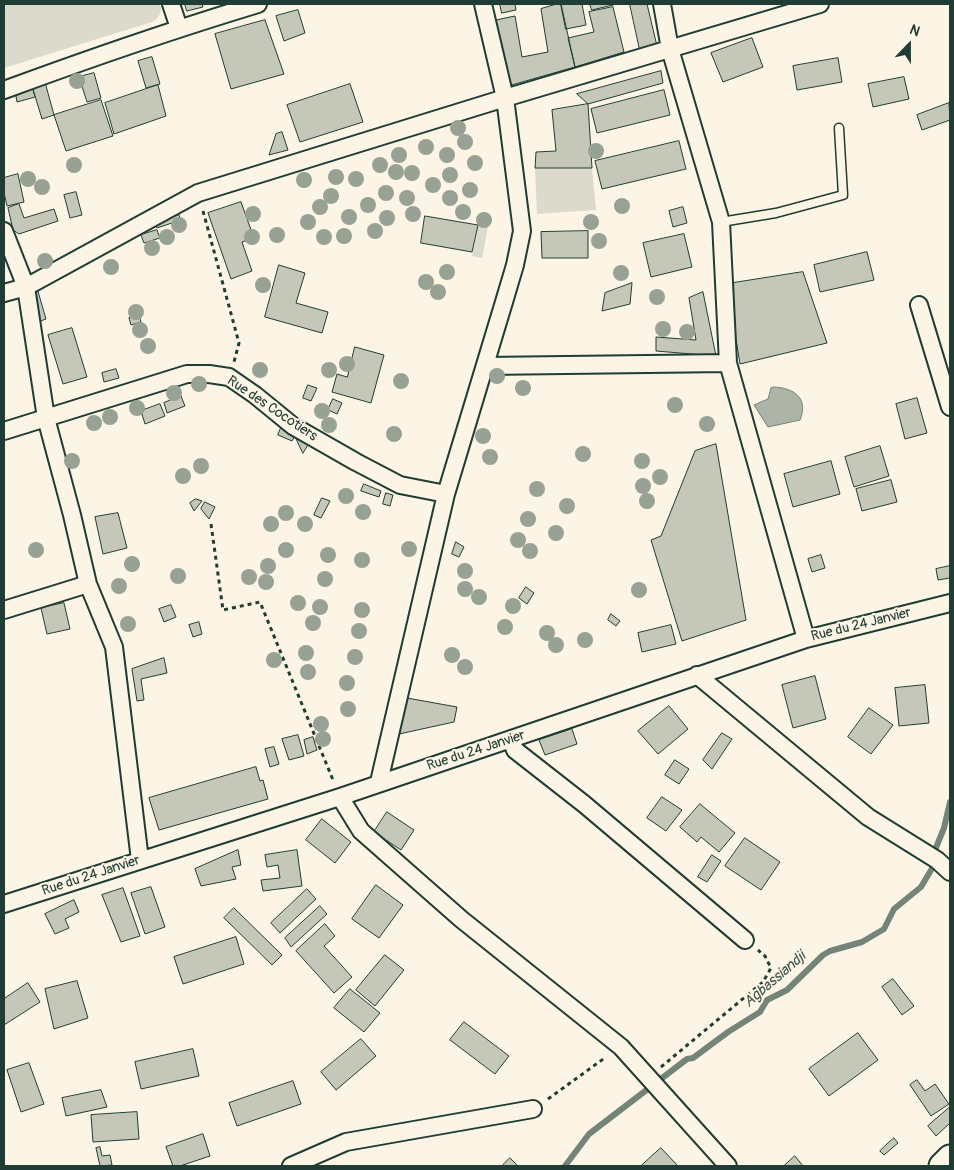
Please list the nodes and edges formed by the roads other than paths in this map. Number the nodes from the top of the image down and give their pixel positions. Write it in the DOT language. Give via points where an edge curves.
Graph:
graph roads {
  1 [pos="171,4"];
  2 [pos="258,4"];
  3 [pos="483,4"];
  4 [pos="662,4"];
  5 [pos="820,4"];
  6 [pos="179,28"];
  7 [pos="670,50"];
  8 [pos="4,90"];
  9 [pos="505,98"];
  10 [pos="839,128"];
  11 [pos="721,222"];
  12 [pos="4,231"];
  13 [pos="26,287"];
  14 [pos="4,293"];
  15 [pos="920,305"];
  16 [pos="728,363"];
  17 [pos="485,366"];
  18 [pos="950,407"];
  19 [pos="46,418"];
  20 [pos="4,431"];
  21 [pos="446,494"];
  22 [pos="88,584"];
  23 [pos="950,602"];
  24 [pos="4,610"];
  25 [pos="806,639"];
  26 [pos="697,675"];
  27 [pos="511,739"];
  28 [pos="379,782"];
  29 [pos="340,797"];
  30 [pos="140,860"];
  31 [pos="950,872"];
  32 [pos="4,904"];
  33 [pos="745,940"];
  34 [pos="533,1109"];
  35 [pos="950,1158"];
  36 [pos="291,1166"];
  37 [pos="728,1166"];
  38 [pos="942,1166"];
  1 -- 6 [label="street"];
  2 -- 6 [label="street"];
  3 -- 9 [label="street"];
  4 -- 7 [label="street"];
  5 -- 7 [label="street"];
  6 -- 8 [label="street"];
  7 -- 9 [label="street"];
  7 -- 11 [label="street"];
  9 -- 13 [label="street" via="198,193"];
  9 -- 17 [label="street" via="522,231"];
  10 -- 11 [label="lane" via="843,195 776,213"];
  11 -- 16 [label="street"];
  12 -- 13 [label="street"];
  13 -- 14 [label="street"];
  13 -- 19 [label="street"];
  15 -- 18 [label="street"];
  16 -- 17 [label="street"];
  16 -- 25 [label="street"];
  17 -- 21 [label="street"];
  19 -- 20 [label="street, Rue des Cocotiers"];
  19 -- 21 [label="street, Rue des Cocotiers" via="187,374 229,377 293,426 356,462 400,485"];
  19 -- 22 [label="street"];
  21 -- 28 [label="street"];
  22 -- 24 [label="street"];
  22 -- 30 [label="street" via="114,647"];
  23 -- 25 [label="street, Rue du 24 Janvier"];
  25 -- 26 [label="street, Rue du 24 Janvier"];
  26 -- 27 [label="street, Rue du 24 Janvier"];
  26 -- 31 [label="street" via="868,817 937,860"];
  27 -- 28 [label="street, Rue du 24 Janvier"];
  27 -- 33 [label="street" via="515,750"];
  28 -- 29 [label="street, Rue du 24 Janvier"];
  29 -- 30 [label="street, Rue du 24 Janvier"];
  29 -- 37 [label="street" via="361,831 461,919 621,1047"];
  30 -- 32 [label="street, Rue du 24 Janvier"];
  34 -- 36 [label="street" via="346,1142"];
  35 -- 38 [label="main road"];
}
